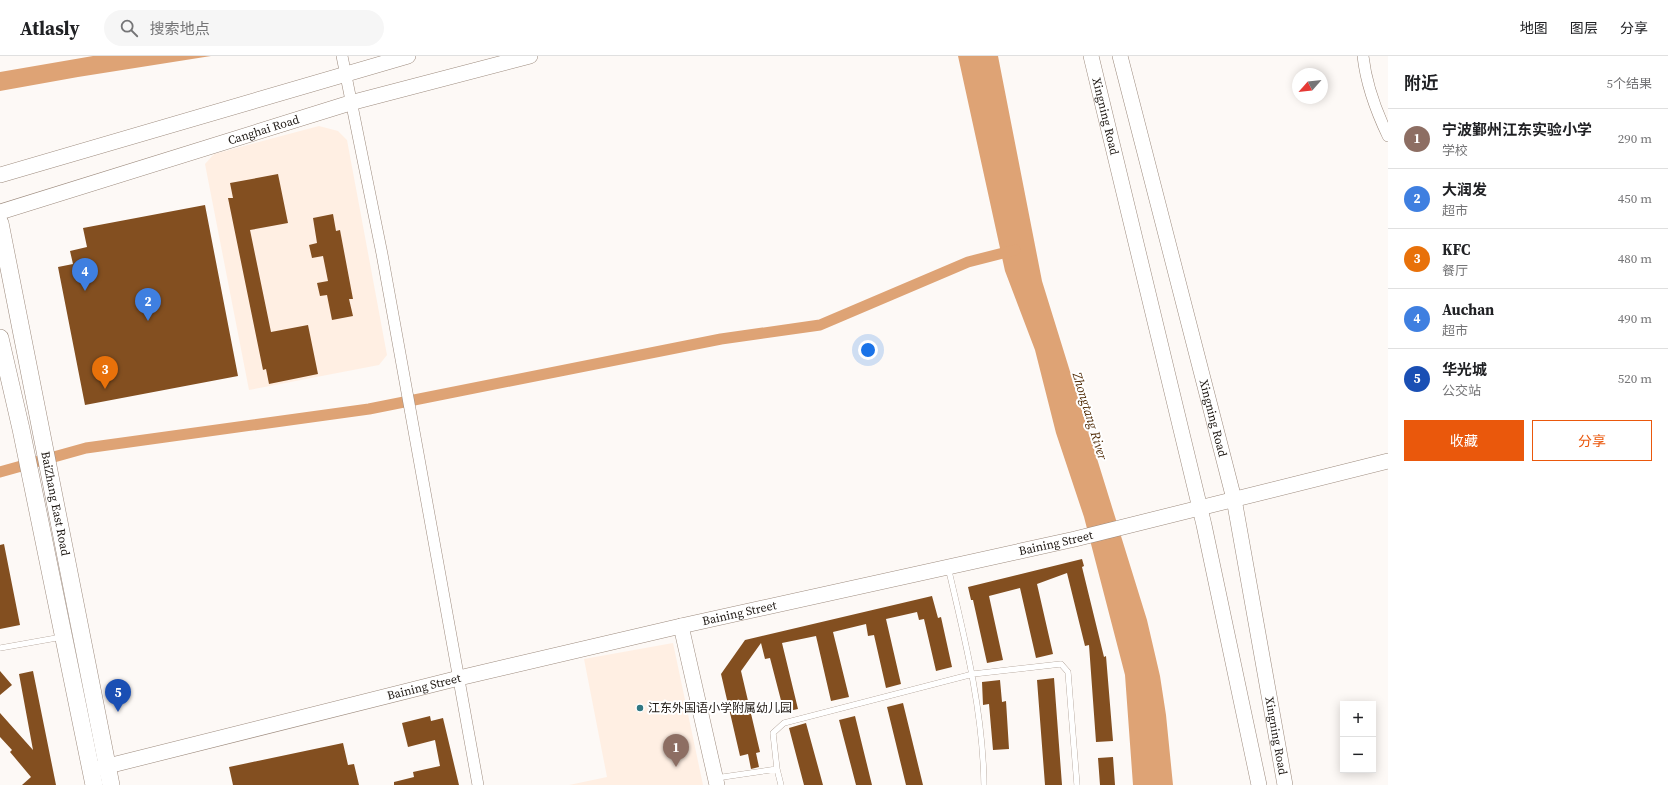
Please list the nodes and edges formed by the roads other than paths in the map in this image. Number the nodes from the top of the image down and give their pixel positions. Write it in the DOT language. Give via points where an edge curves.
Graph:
graph roads {
  1 [pos="342,56"];
  2 [pos="408,56"];
  3 [pos="530,56"];
  4 [pos="1091,56"];
  5 [pos="1120,56"];
  6 [pos="1363,56"];
  7 [pos="345,73"];
  8 [pos="350,103"];
  9 [pos="1388,136"];
  10 [pos="0,176"];
  11 [pos="0,212"];
  12 [pos="0,223"];
  13 [pos="0,338"];
  14 [pos="1388,461"];
  15 [pos="1234,499"];
  16 [pos="1200,507"];
  17 [pos="948,567"];
  18 [pos="681,626"];
  19 [pos="64,636"];
  20 [pos="0,648"];
  21 [pos="973,674"];
  22 [pos="459,678"];
  23 [pos="108,766"];
  24 [pos="777,769"];
  25 [pos="92,778"];
  26 [pos="716,782"];
  27 [pos="111,785"];
  28 [pos="478,785"];
  29 [pos="781,785"];
  30 [pos="984,785"];
  31 [pos="1077,785"];
  32 [pos="1259,785"];
  33 [pos="1286,785"];
  1 -- 7 [label="street"];
  2 -- 7 [label="main road"];
  3 -- 8 [label="main road, Canghai Road"];
  4 -- 16 [label="main road, Xingning Road"];
  5 -- 15 [label="main road, Xingning Road"];
  6 -- 9 [label="street" via="1364,70 1379,119"];
  7 -- 8 [label="street"];
  7 -- 10 [label="main road"];
  8 -- 11 [label="main road, Canghai Road"];
  8 -- 22 [label="street" via="382,254"];
  12 -- 23 [label="main road, BaiZhang East Road"];
  13 -- 19 [label="main road, BaiZhang East Road"];
  14 -- 15 [label="main road, Baining Street"];
  15 -- 16 [label="main road, Baining Street"];
  15 -- 33 [label="main road, Xingning Road"];
  16 -- 17 [label="main road, Baining Street" via="1075,539"];
  16 -- 32 [label="main road, Xingning Road"];
  17 -- 18 [label="main road, Baining Street"];
  17 -- 21 [label="lane"];
  18 -- 22 [label="main road, Baining Street"];
  18 -- 26 [label="main road"];
  19 -- 20 [label="lane"];
  19 -- 25 [label="main road, BaiZhang East Road"];
  21 -- 24 [label="lane" via="784,723 773,733"];
  21 -- 30 [label="lane" via="984,755"];
  21 -- 31 [label="lane" via="1061,664 1065,667 1068,672"];
  22 -- 23 [label="main road, Baining Street"];
  22 -- 28 [label="street"];
  23 -- 25 [label="main road, Baining Street"];
  23 -- 27 [label="main road, BaiZhang East Road"];
  24 -- 26 [label="lane"];
  24 -- 29 [label="lane"];
}
